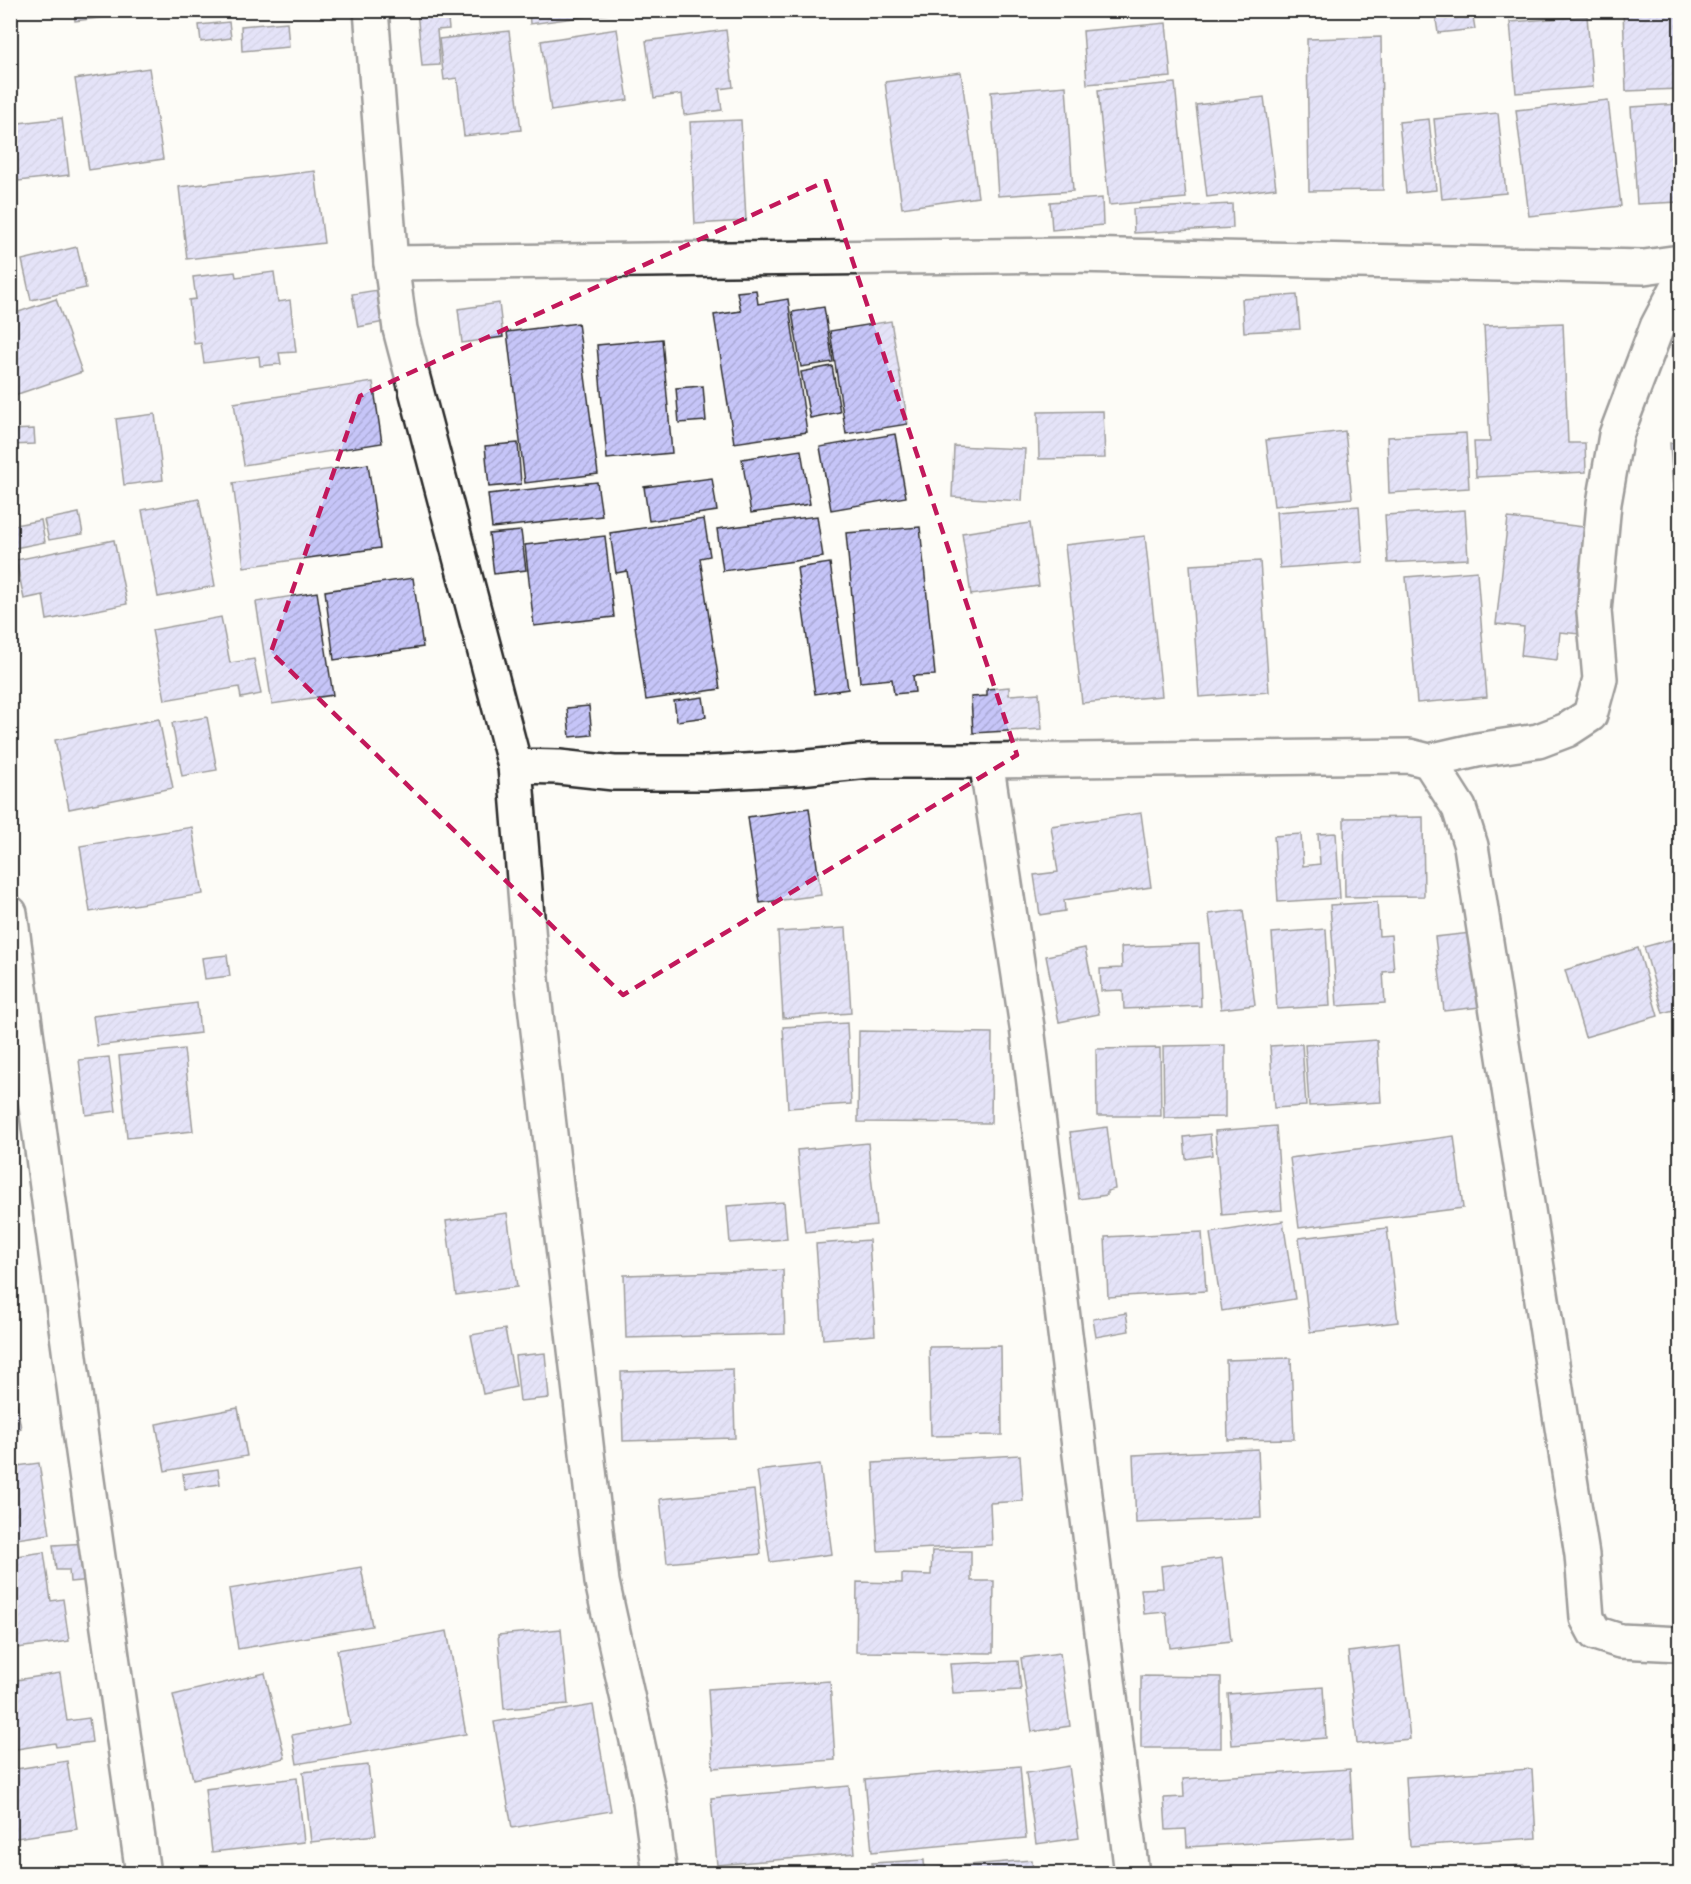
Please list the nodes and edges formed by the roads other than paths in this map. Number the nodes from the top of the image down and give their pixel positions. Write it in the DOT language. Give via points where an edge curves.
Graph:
graph roads {
  1 [pos="371,10"];
  2 [pos="1680,262"];
  3 [pos="391,263"];
  4 [pos="1680,283"];
  5 [pos="986,761"];
  6 [pos="1429,761"];
  7 [pos="515,766"];
  8 [pos="10,913"];
  9 [pos="1680,1644"];
  10 [pos="143,1874"];
  11 [pos="660,1874"];
  12 [pos="1132,1874"];
  1 -- 3 [label="street"];
  2 -- 3 [label="street" via="1644,267 1072,255"];
  3 -- 7 [label="street" via="400,328"];
  4 -- 6 [label="street" via="1657,327 1616,435 1604,503 1594,611 1600,679 1590,715 1567,730 1538,741"];
  5 -- 6 [label="street" via="1408,756"];
  5 -- 7 [label="street" via="869,762 706,773 614,773"];
  5 -- 12 [label="street" via="1027,1027"];
  6 -- 9 [label="street" via="1459,808 1472,846 1582,1555 1587,1618 1595,1633 1620,1641"];
  7 -- 11 [label="street" via="531,979 602,1582 649,1795"];
  8 -- 10 [label="street"];
}
